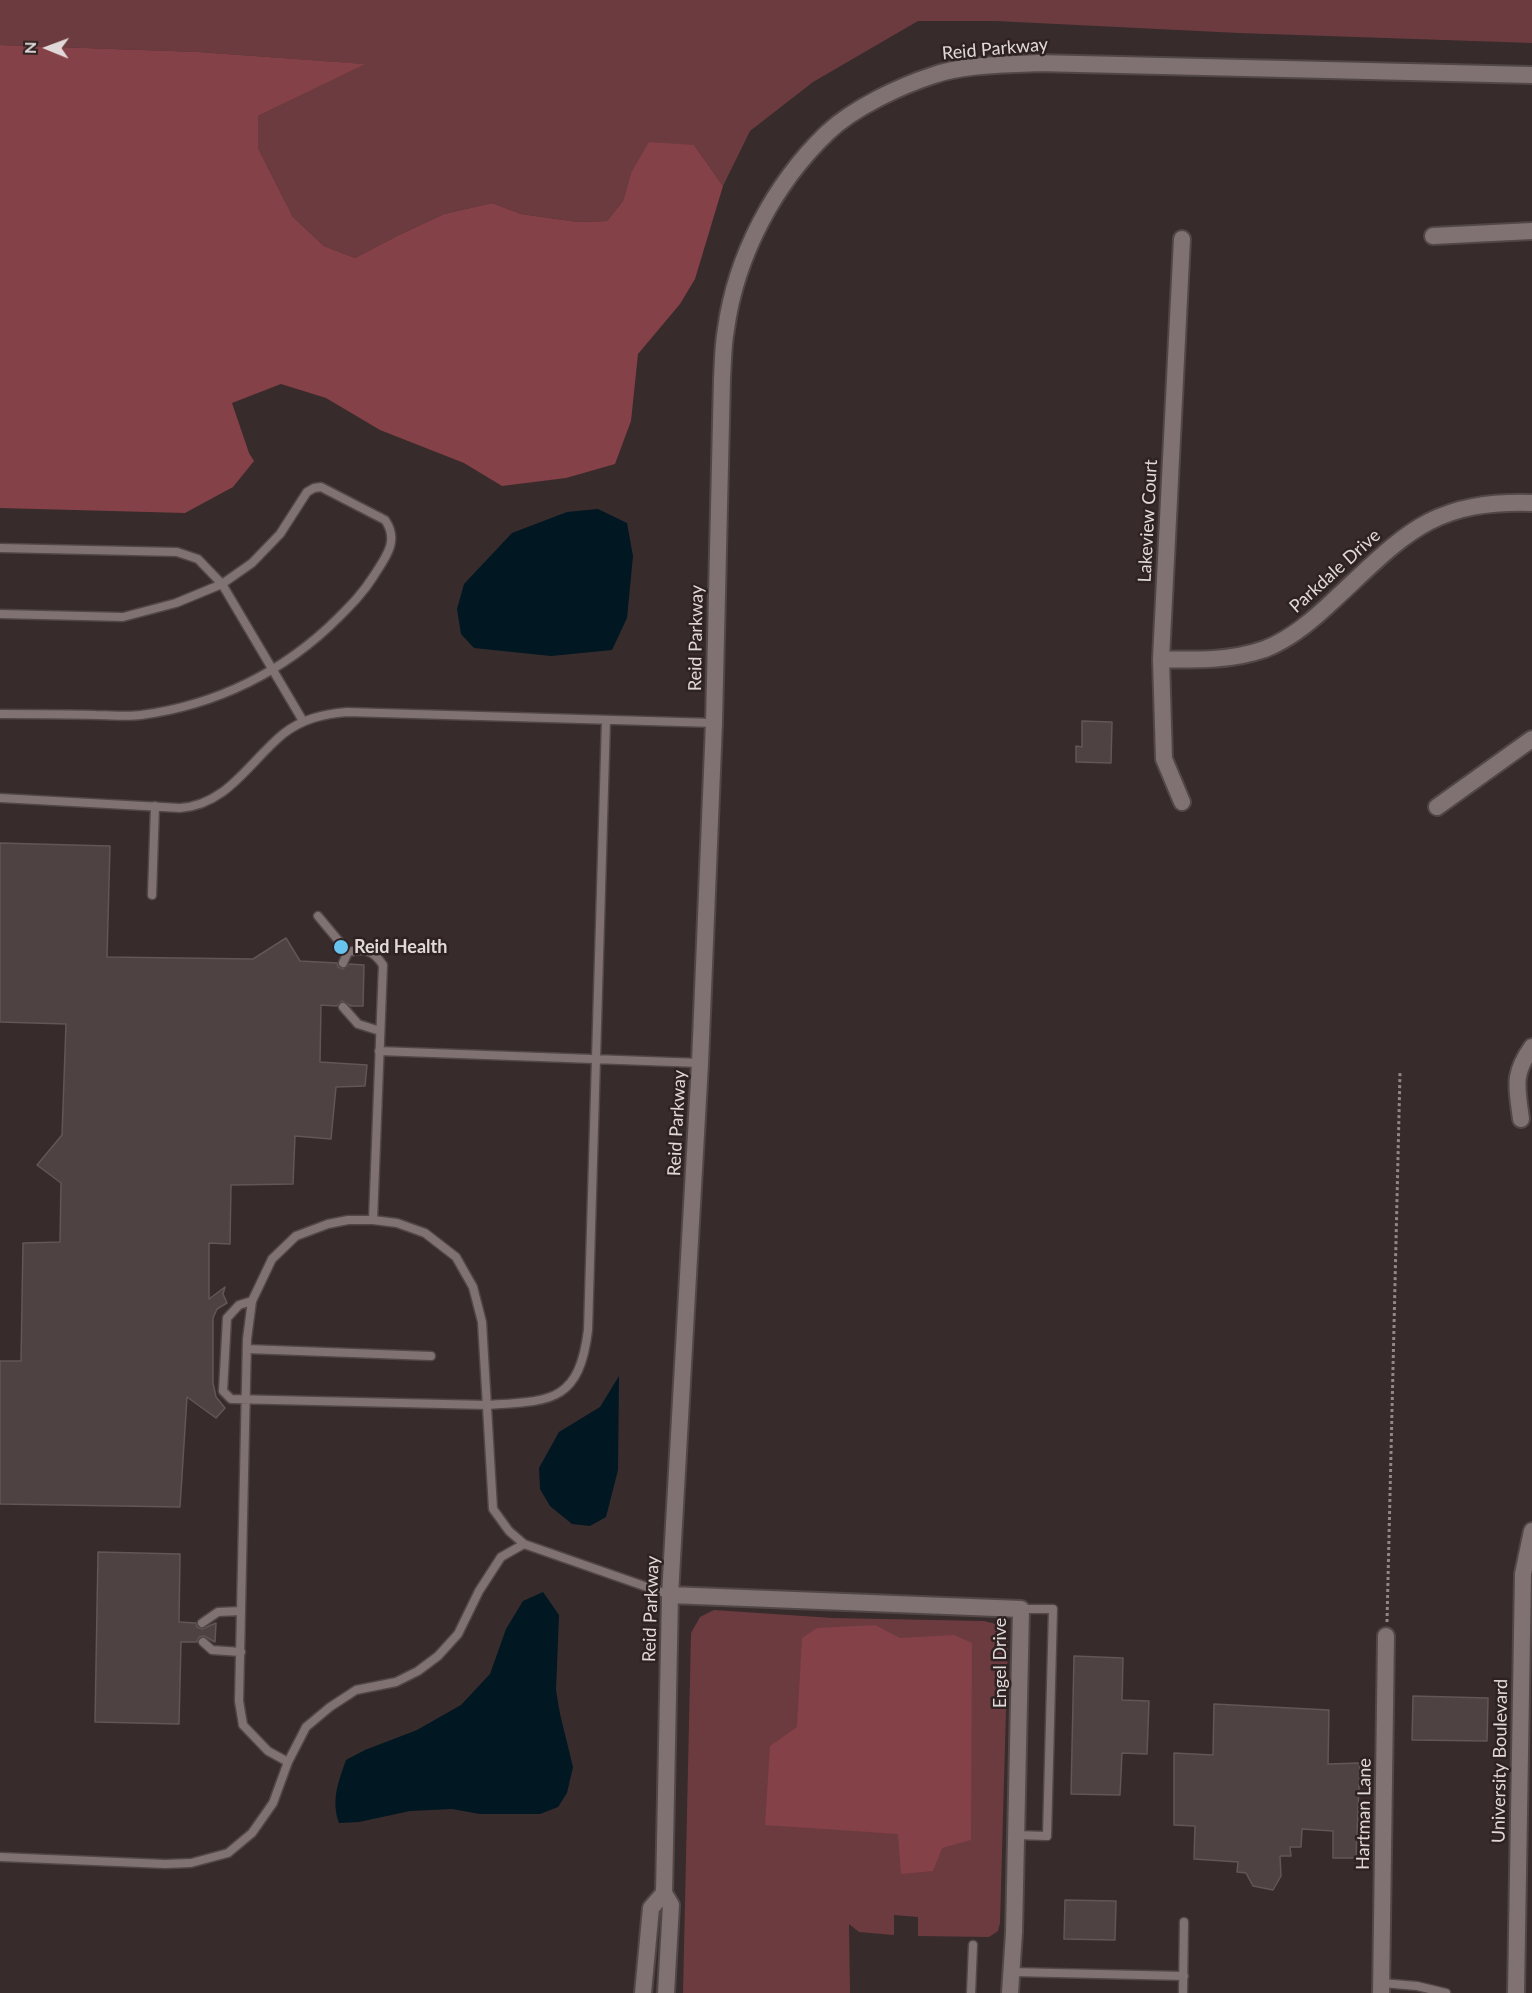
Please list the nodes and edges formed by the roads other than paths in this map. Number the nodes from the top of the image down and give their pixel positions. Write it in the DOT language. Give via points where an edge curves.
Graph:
graph roads {
  1 [pos="1532,75"];
  2 [pos="1532,231"];
  3 [pos="1433,236"];
  4 [pos="1182,239"];
  5 [pos="1532,503"];
  6 [pos="0,548"];
  7 [pos="222,584"];
  8 [pos="0,614"];
  9 [pos="1161,659"];
  10 [pos="272,671"];
  11 [pos="0,714"];
  12 [pos="606,720"];
  13 [pos="303,721"];
  14 [pos="714,723"];
  15 [pos="1532,739"];
  16 [pos="0,798"];
  17 [pos="1182,802"];
  18 [pos="155,806"];
  19 [pos="1437,807"];
  20 [pos="152,895"];
  21 [pos="318,916"];
  22 [pos="348,952"];
  23 [pos="343,963"];
  24 [pos="343,1007"];
  25 [pos="380,1031"];
  26 [pos="1532,1047"];
  27 [pos="379,1051"];
  28 [pos="596,1058"];
  29 [pos="700,1063"];
  30 [pos="1521,1119"];
  31 [pos="373,1220"];
  32 [pos="252,1301"];
  33 [pos="247,1349"];
  34 [pos="430,1356"];
  35 [pos="246,1398"];
  36 [pos="486,1405"];
  37 [pos="1532,1531"];
  38 [pos="524,1544"];
  39 [pos="670,1595"];
  40 [pos="1021,1610"];
  41 [pos="241,1611"];
  42 [pos="202,1623"];
  43 [pos="1386,1636"];
  44 [pos="202,1642"];
  45 [pos="240,1652"];
  46 [pos="288,1762"];
  47 [pos="1016,1836"];
  48 [pos="0,1857"];
  49 [pos="664,1893"];
  50 [pos="1184,1922"];
  51 [pos="973,1945"];
  52 [pos="1012,1972"];
  53 [pos="1184,1976"];
  54 [pos="1381,1988"];
  55 [pos="643,1993"];
  56 [pos="666,1993"];
  57 [pos="971,1993"];
  58 [pos="1010,1993"];
  59 [pos="1183,1993"];
  60 [pos="1446,1993"];
  61 [pos="1516,1993"];
  1 -- 14 [label="street, Reid Parkway" via="1038,63 981,66 936,74 899,89 828,132 776,194 752,240 737,280 726,328"];
  2 -- 3 [label="street"];
  4 -- 9 [label="street, Lakeview Court"];
  5 -- 9 [label="street, Parkdale Drive" via="1482,504 1420,525 1310,622 1265,649 1214,660"];
  6 -- 7 [label="lane" via="177,552 198,559"];
  7 -- 8 [label="lane" via="176,603 123,617"];
  7 -- 10 [label="lane"];
  7 -- 10 [label="lane" via="252,563 280,534 307,492 314,488 321,487 385,520 391,529 390,550 363,593 320,636"];
  9 -- 17 [label="street, Lakeview Court" via="1164,759"];
  10 -- 11 [label="lane" via="236,690 198,703 139,716"];
  10 -- 13 [label="lane"];
  12 -- 13 [label="lane" via="347,712"];
  12 -- 14 [label="lane"];
  12 -- 28 [label="lane"];
  13 -- 18 [label="lane" via="283,734 213,799 196,807"];
  14 -- 29 [label="street, Reid Parkway"];
  15 -- 19 [label="street"];
  16 -- 18 [label="lane"];
  18 -- 20 [label="lane"];
  21 -- 22 [label="lane"];
  22 -- 23 [label="lane"];
  22 -- 25 [label="lane" via="369,951 383,965"];
  24 -- 25 [label="lane" via="358,1024"];
  25 -- 27 [label="lane"];
  26 -- 30 [label="street" via="1516,1079"];
  27 -- 28 [label="lane"];
  27 -- 31 [label="lane"];
  28 -- 29 [label="lane"];
  28 -- 36 [label="lane" via="586,1352 565,1389 549,1399"];
  29 -- 39 [label="street, Reid Parkway"];
  31 -- 32 [label="lane" via="328,1224 296,1236 272,1259"];
  31 -- 36 [label="lane" via="425,1233 456,1257 473,1287 482,1322"];
  32 -- 33 [label="lane"];
  32 -- 35 [label="lane" via="239,1305 227,1318 223,1381 223,1391 231,1399"];
  33 -- 34 [label="lane"];
  33 -- 35 [label="lane"];
  35 -- 36 [label="lane"];
  35 -- 41 [label="lane"];
  36 -- 38 [label="lane" via="493,1509"];
  37 -- 61 [label="street, University Boulevard" via="1523,1574"];
  38 -- 39 [label="lane"];
  38 -- 46 [label="lane" via="501,1557 458,1634 438,1656 396,1682 356,1690 330,1707 306,1727"];
  39 -- 40 [label="street, Engel Drive"];
  39 -- 49 [label="street, Reid Parkway"];
  40 -- 47 [label="street, Engel Drive"];
  40 -- 47 [label="lane" via="1053,1609 1047,1836"];
  41 -- 42 [label="lane" via="218,1612"];
  41 -- 45 [label="lane"];
  43 -- 54 [label="street, Hartman Lane"];
  44 -- 45 [label="lane" via="212,1650"];
  45 -- 46 [label="lane" via="239,1701 243,1725 268,1751"];
  46 -- 48 [label="lane" via="273,1803 252,1833 228,1853 191,1863 165,1864"];
  47 -- 52 [label="street, Engel Drive"];
  49 -- 55 [label="street, Reid Parkway" via="651,1908"];
  49 -- 56 [label="street, Reid Parkway" via="671,1905"];
  50 -- 53 [label="lane"];
  51 -- 57 [label="lane"];
  52 -- 53 [label="lane"];
  52 -- 58 [label="street, Engel Drive"];
  53 -- 59 [label="lane"];
  54 -- 60 [label="lane" via="1417,1986"];
}
